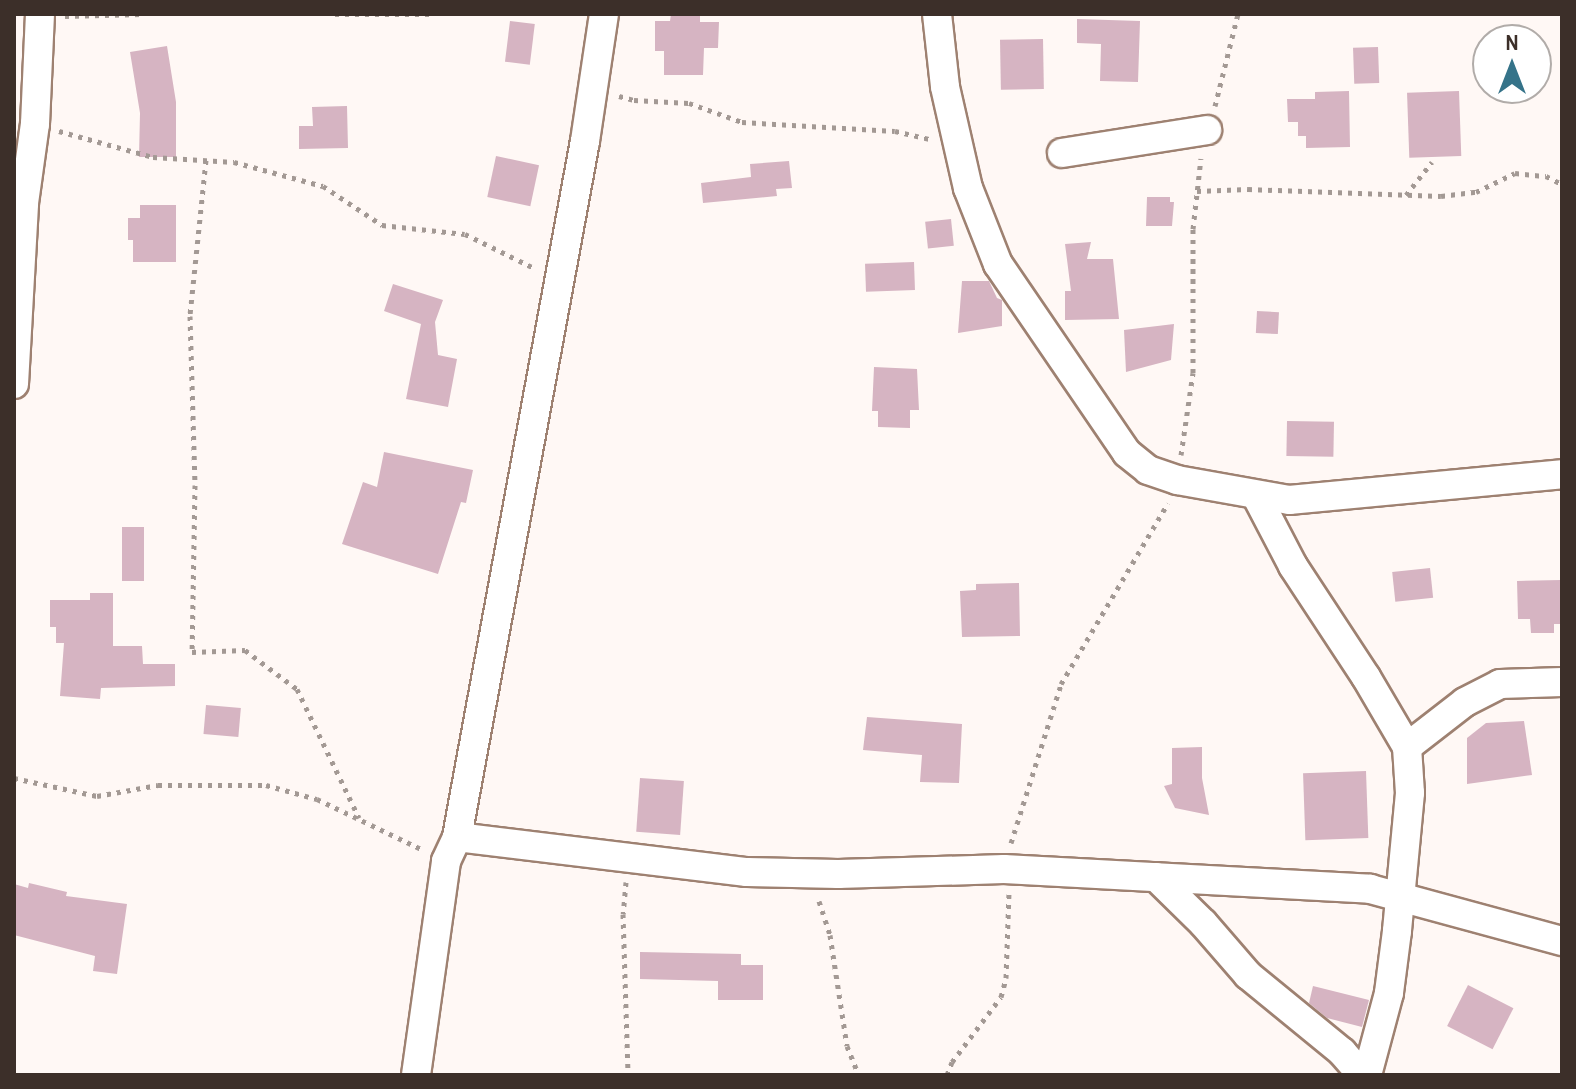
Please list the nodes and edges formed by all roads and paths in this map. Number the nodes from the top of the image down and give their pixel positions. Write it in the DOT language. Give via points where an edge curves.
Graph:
graph roads {
  1 [pos="143,14"];
  2 [pos="335,14"];
  3 [pos="432,14"];
  4 [pos="604,14"];
  5 [pos="937,14"];
  6 [pos="33,21"];
  7 [pos="597,61"];
  8 [pos="35,124"];
  9 [pos="1207,130"];
  10 [pos="961,144"];
  11 [pos="1062,153"];
  12 [pos="206,160"];
  13 [pos="1432,162"];
  14 [pos="1562,184"];
  15 [pos="1197,191"];
  16 [pos="1405,196"];
  17 [pos="559,280"];
  18 [pos="14,384"];
  19 [pos="1562,474"];
  20 [pos="1257,497"];
  21 [pos="1562,682"];
  22 [pos="1407,747"];
  23 [pos="14,778"];
  24 [pos="359,818"];
  25 [pos="451,849"];
  26 [pos="628,857"];
  27 [pos="1010,869"];
  28 [pos="801,873"];
  29 [pos="1156,877"];
  30 [pos="1400,896"];
  31 [pos="1562,941"];
  32 [pos="416,1075"];
  33 [pos="628,1075"];
  34 [pos="859,1075"];
  35 [pos="947,1075"];
  36 [pos="1364,1075"];
  1 -- 6 [label="path"];
  2 -- 3 [label="path"];
  4 -- 7 [label="street"];
  5 -- 10 [label="street" via="945,87"];
  6 -- 8 [label="street"];
  7 -- 10 [label="path" via="619,96 634,100 689,103 742,122 895,131"];
  7 -- 17 [label="street"];
  8 -- 12 [label="path" via="153,157"];
  8 -- 18 [label="street" via="24,203"];
  9 -- 11 [label="street"];
  10 -- 20 [label="street" via="968,188 998,264 1127,453 1148,470 1177,480"];
  12 -- 17 [label="path" via="234,162 323,186 382,225 465,234"];
  12 -- 24 [label="path" via="190,316 192,652 245,650 297,689"];
  13 -- 16 [label="path"];
  14 -- 16 [label="path" via="1546,176 1515,173 1476,192"];
  15 -- 16 [label="path"];
  17 -- 25 [label="street"];
  19 -- 20 [label="street" via="1289,500"];
  20 -- 22 [label="street" via="1293,566"];
  21 -- 22 [label="street" via="1500,684 1465,702"];
  22 -- 30 [label="street" via="1410,793"];
  23 -- 24 [label="path" via="97,796 158,785 266,785"];
  24 -- 25 [label="path"];
  25 -- 26 [label="street"];
  25 -- 32 [label="street"];
  26 -- 28 [label="street"];
  26 -- 33 [label="path" via="623,914"];
  27 -- 28 [label="street"];
  27 -- 29 [label="street"];
  27 -- 35 [label="path" via="1001,997"];
  28 -- 34 [label="path" via="823,906 847,1046"];
  29 -- 30 [label="street" via="1370,889"];
  29 -- 36 [label="street" via="1248,975"];
  30 -- 31 [label="street"];
  30 -- 36 [label="street" via="1389,993"];
}
